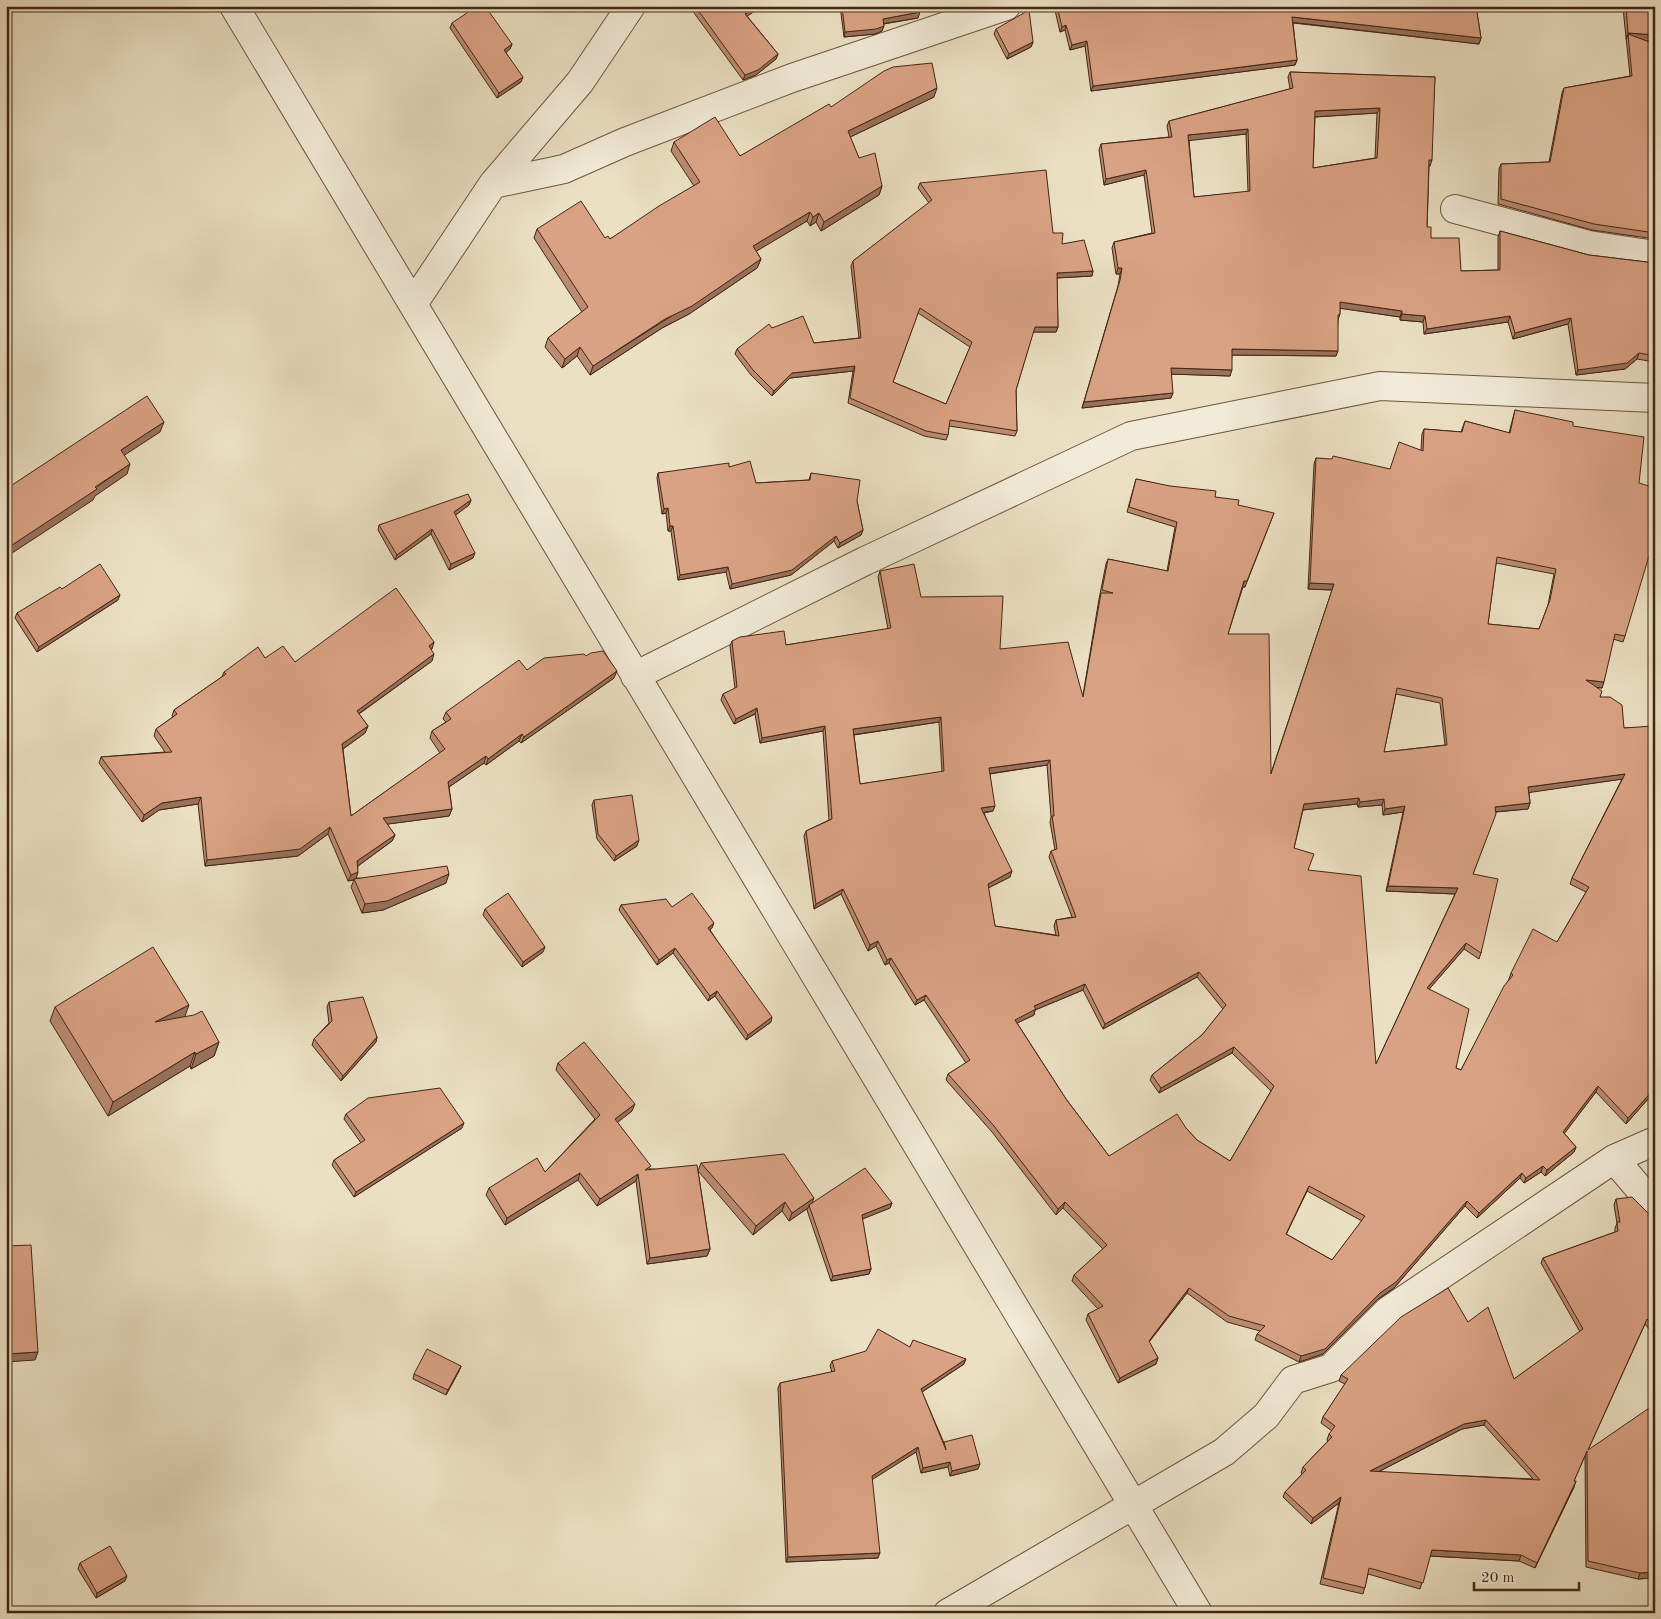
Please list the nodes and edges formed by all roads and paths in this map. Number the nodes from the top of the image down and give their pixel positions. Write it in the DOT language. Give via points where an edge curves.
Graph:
graph roads {
  1 [pos="234,6"];
  2 [pos="631,6"];
  3 [pos="1006,6"];
  4 [pos="492,184"];
  5 [pos="1455,209"];
  6 [pos="1655,255"];
  7 [pos="413,304"];
  8 [pos="1655,398"];
  9 [pos="635,676"];
  10 [pos="1655,1142"];
  11 [pos="1614,1159"];
  12 [pos="1655,1207"];
  13 [pos="1133,1506"];
  14 [pos="948,1613"];
  15 [pos="1198,1613"];
  1 -- 7 [label="street"];
  2 -- 4 [label="street" via="580,82"];
  3 -- 4 [label="street" via="792,78 564,169"];
  4 -- 7 [label="street"];
  5 -- 6 [label="street" via="1589,246"];
  7 -- 9 [label="street"];
  8 -- 9 [label="street" via="1380,386 1131,436 865,561"];
  9 -- 13 [label="street"];
  10 -- 11 [label="street"];
  11 -- 12 [label="street"];
  11 -- 13 [label="street" via="1389,1310 1331,1368 1293,1380 1266,1416 1224,1452"];
  13 -- 14 [label="street"];
  13 -- 15 [label="street"];
}
